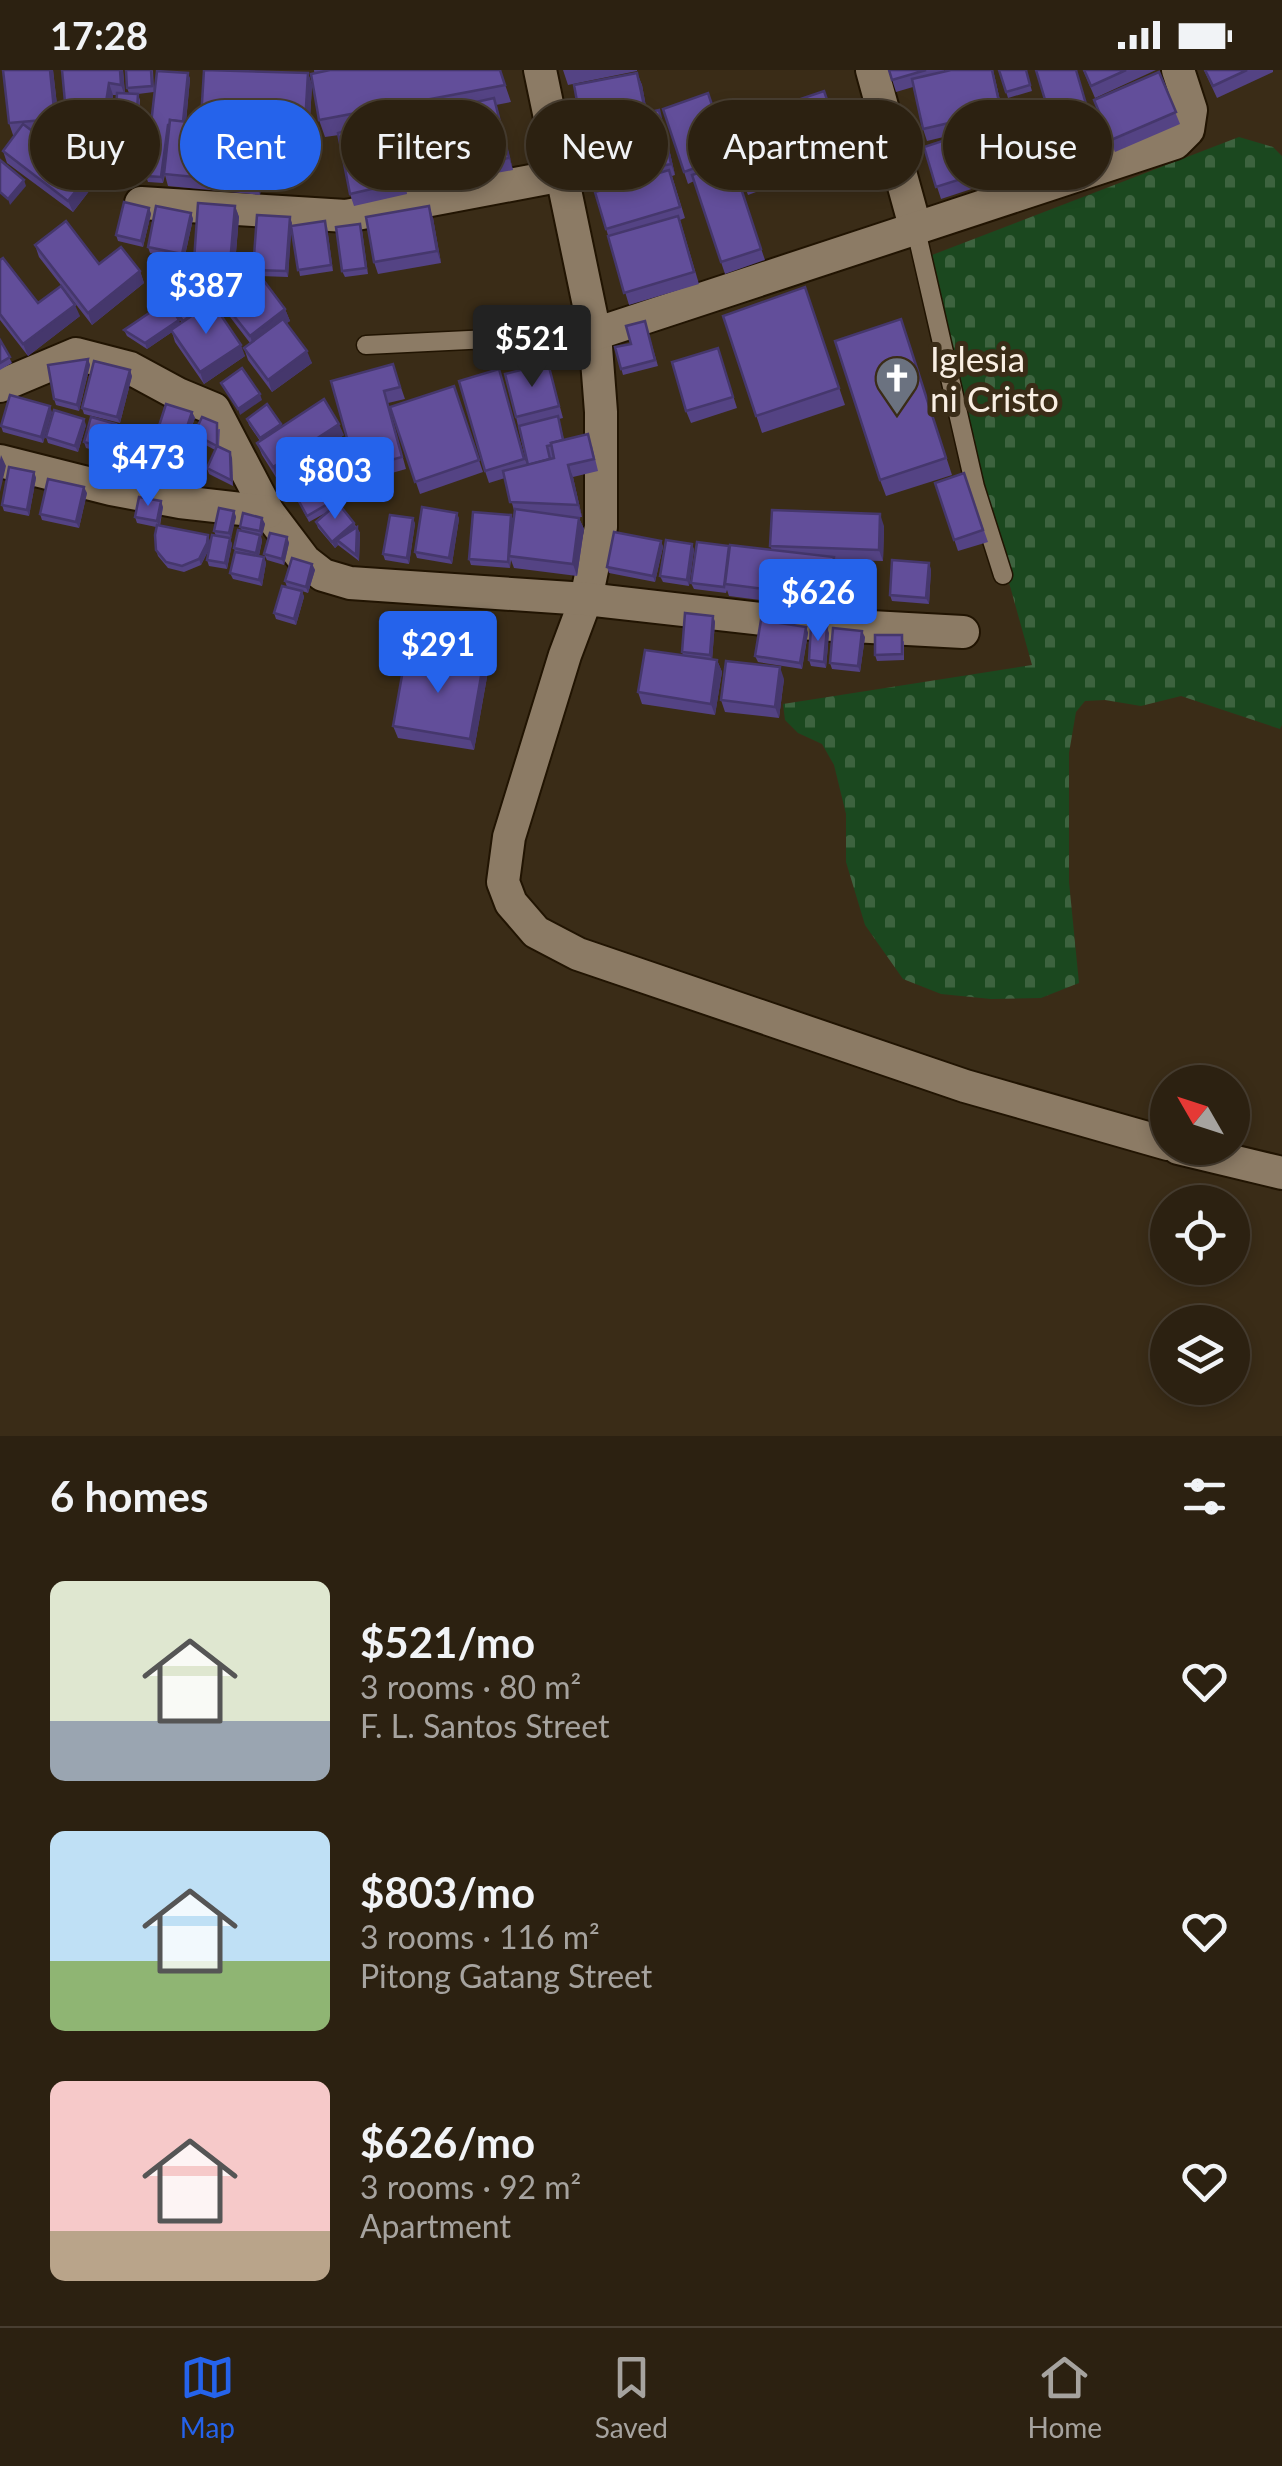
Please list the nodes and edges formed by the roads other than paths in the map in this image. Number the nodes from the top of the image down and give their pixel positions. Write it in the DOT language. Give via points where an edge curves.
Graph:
graph roads {
  1 [pos="540,70"];
  2 [pos="872,70"];
  3 [pos="1178,70"];
  4 [pos="547,100"];
  5 [pos="526,182"];
  6 [pos="566,190"];
  7 [pos="141,204"];
  8 [pos="916,230"];
  9 [pos="595,334"];
  10 [pos="366,345"];
  11 [pos="0,386"];
  12 [pos="0,461"];
  13 [pos="268,512"];
  14 [pos="1003,575"];
  15 [pos="586,599"];
  16 [pos="962,632"];
  17 [pos="1150,1139"];
  18 [pos="1249,1165"];
  19 [pos="1282,1173"];
  1 -- 4 [label="street"];
  2 -- 8 [label="street"];
  3 -- 8 [label="street" via="1191,110 1188,130 1175,143"];
  5 -- 7 [label="street" via="346,216"];
  6 -- 9 [label="street"];
  8 -- 9 [label="street"];
  8 -- 14 [label="lane" via="975,487"];
  9 -- 10 [label="lane"];
  9 -- 15 [label="street" via="601,527"];
  11 -- 13 [label="street" via="76,354 130,368 214,409"];
  12 -- 13 [label="street" via="146,496"];
  13 -- 15 [label="street" via="305,561 323,576 350,584"];
  15 -- 16 [label="street" via="797,623"];
  15 -- 17 [label="street" via="509,837 503,882 511,904 536,932 578,954 964,1086"];
  18 -- 19 [label="street"];
}
